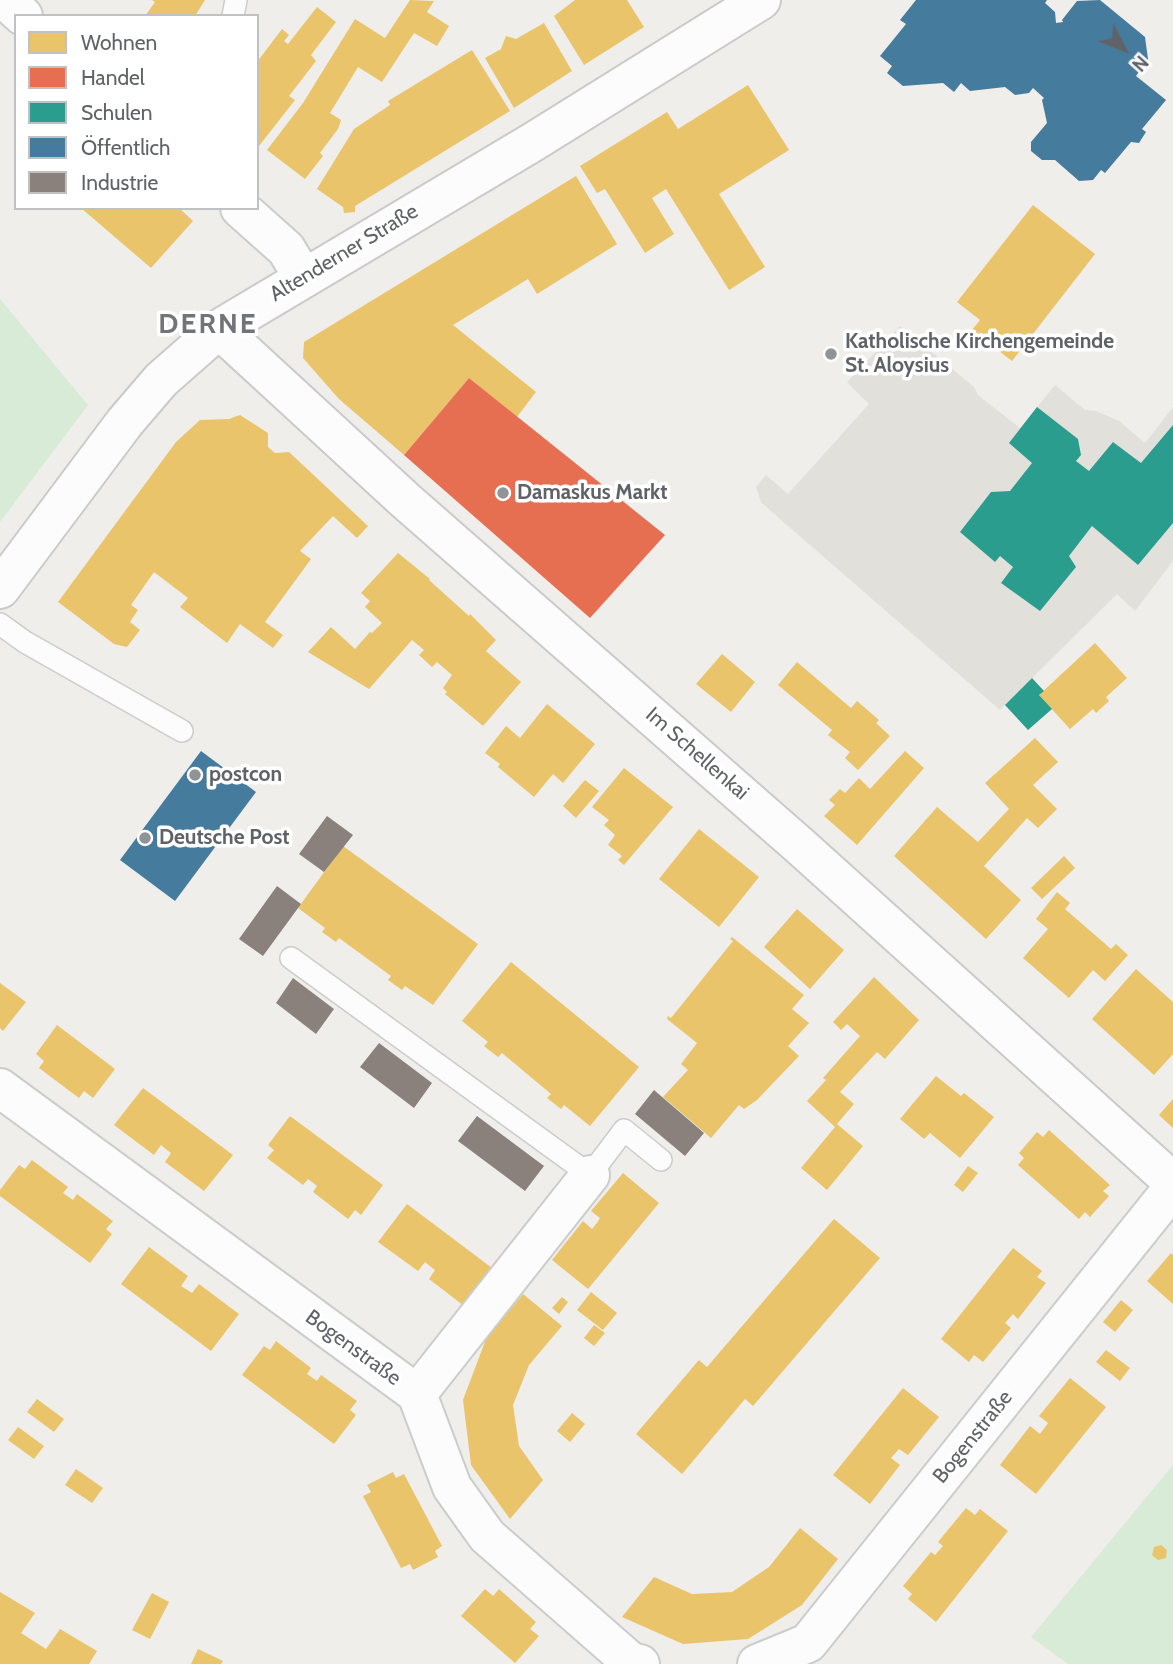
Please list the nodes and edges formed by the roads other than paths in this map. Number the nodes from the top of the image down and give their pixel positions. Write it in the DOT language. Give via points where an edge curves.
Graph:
graph roads {
  1 [pos="5,0"];
  2 [pos="761,0"];
  3 [pos="21,14"];
  4 [pos="242,210"];
  5 [pos="303,277"];
  6 [pos="219,329"];
  7 [pos="0,589"];
  8 [pos="0,624"];
  9 [pos="182,731"];
  10 [pos="291,958"];
  11 [pos="0,1087"];
  12 [pos="661,1160"];
  13 [pos="590,1175"];
  14 [pos="1173,1182"];
  15 [pos="1173,1188"];
  16 [pos="416,1394"];
  17 [pos="640,1664"];
  18 [pos="757,1664"];
  1 -- 3 [label="street"];
  2 -- 5 [label="street, Altenderner Straße" via="533,142"];
  4 -- 5 [label="street" via="286,249"];
  5 -- 6 [label="street, Altenderner Straße"];
  6 -- 7 [label="street, Altenderner Straße" via="161,380 125,422"];
  6 -- 14 [label="street, Im Schellenkai" via="406,501 736,789"];
  8 -- 9 [label="lane"];
  10 -- 13 [label="lane"];
  11 -- 16 [label="street, Bogenstraße"];
  12 -- 13 [label="lane" via="624,1130"];
  13 -- 16 [label="street"];
  15 -- 18 [label="street, Bogenstraße" via="808,1643"];
  16 -- 17 [label="street, Bogenstraße" via="452,1487 487,1536 631,1662"];
}
